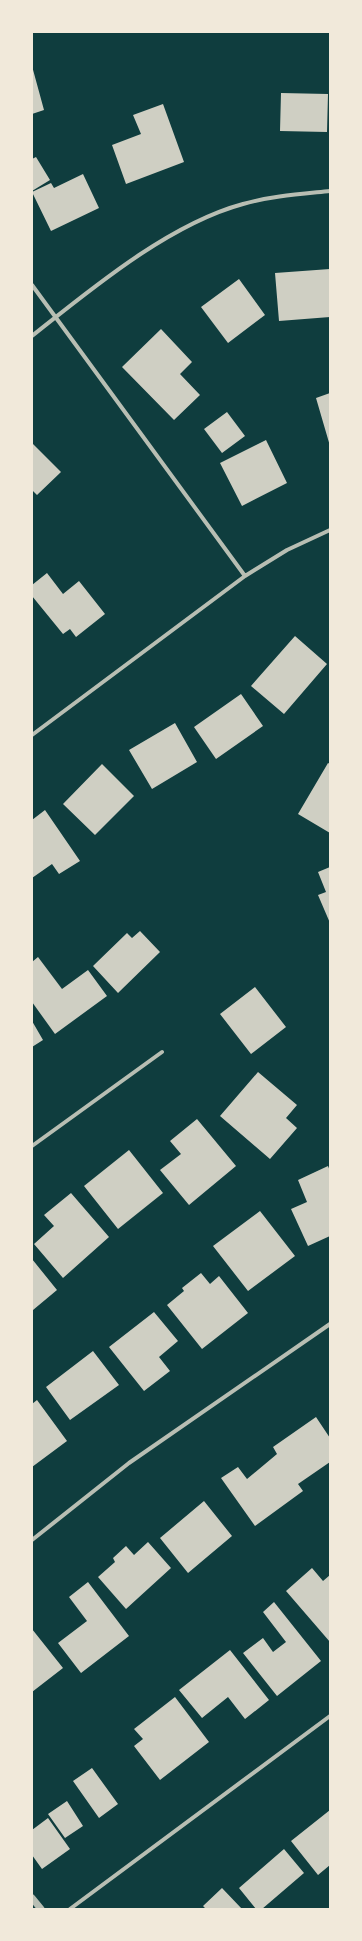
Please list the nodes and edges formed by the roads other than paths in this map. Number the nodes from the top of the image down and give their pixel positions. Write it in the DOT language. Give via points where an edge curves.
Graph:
graph roads {
  1 [pos="330,191"];
  2 [pos="32,285"];
  3 [pos="55,317"];
  4 [pos="32,336"];
  5 [pos="330,530"];
  6 [pos="245,576"];
  7 [pos="32,734"];
  8 [pos="162,1052"];
  9 [pos="32,1146"];
  10 [pos="330,1324"];
  11 [pos="32,1540"];
  12 [pos="330,1716"];
  13 [pos="32,1898"];
  14 [pos="41,1909"];
  15 [pos="70,1909"];
  1 -- 3 [label="street" via="287,195 242,204 185,226 132,260"];
  2 -- 3 [label="street"];
  3 -- 4 [label="street"];
  3 -- 6 [label="street"];
  5 -- 6 [label="street" via="287,550"];
  6 -- 7 [label="street"];
  8 -- 9 [label="street"];
  10 -- 11 [label="street" via="129,1463"];
  12 -- 15 [label="street"];
  13 -- 14 [label="street"];
}
